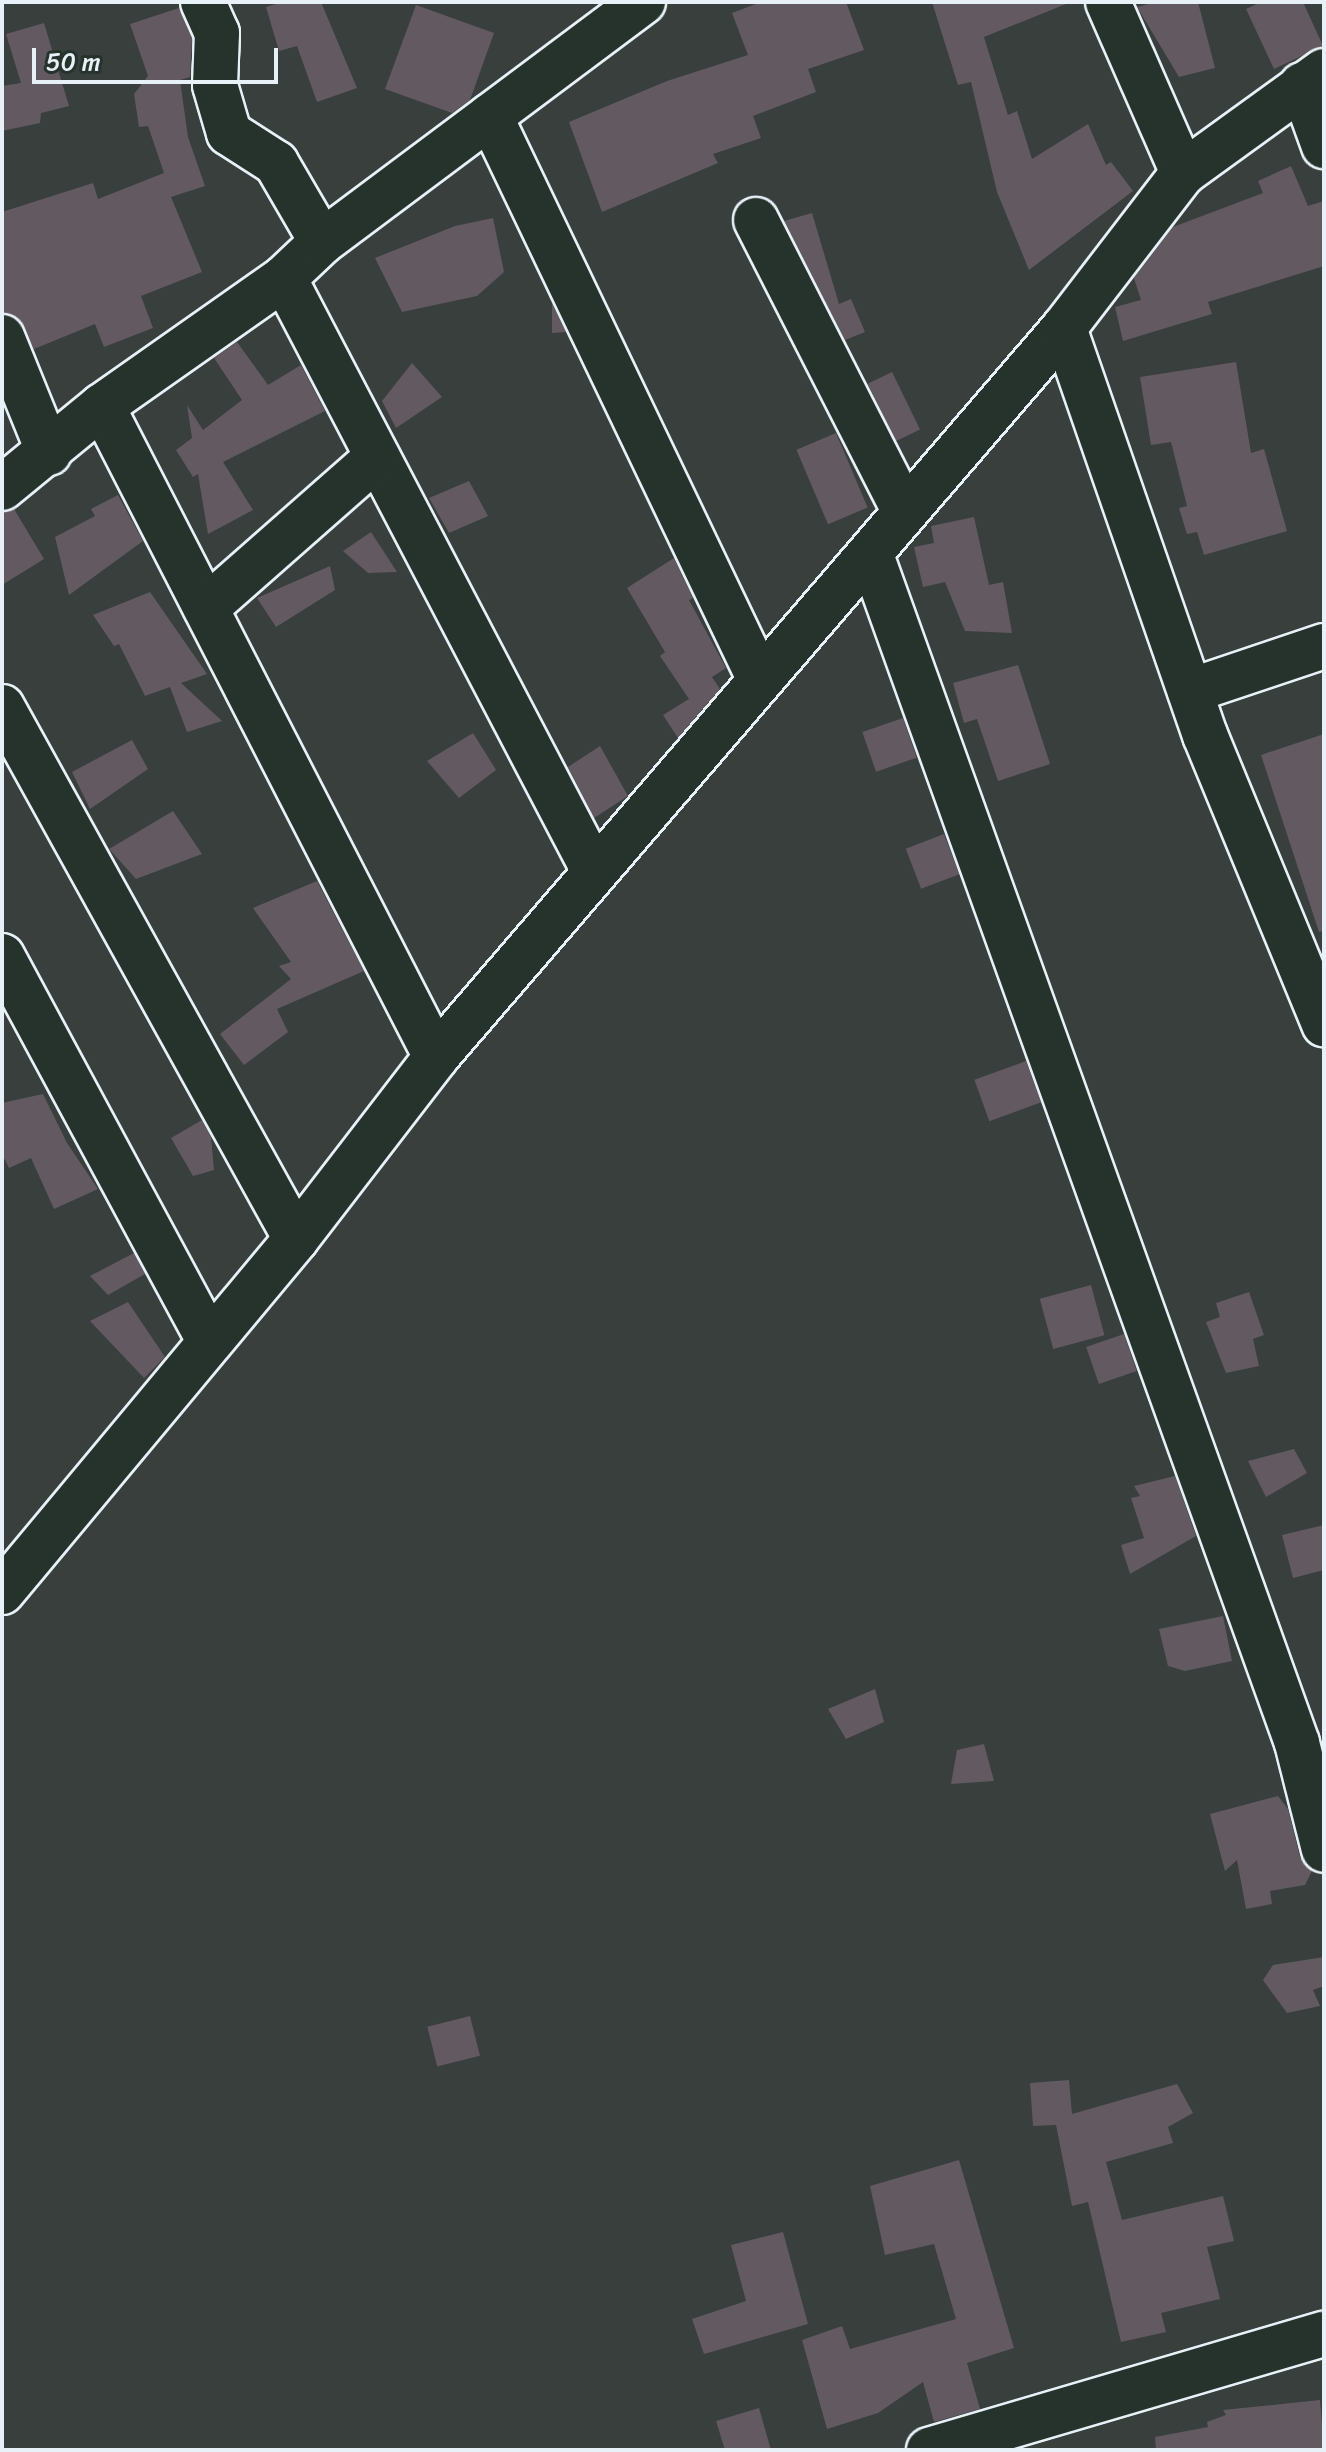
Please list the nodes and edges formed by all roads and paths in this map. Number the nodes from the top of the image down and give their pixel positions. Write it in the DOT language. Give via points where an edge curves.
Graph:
graph roads {
  1 [pos="203,2"];
  2 [pos="1108,2"];
  3 [pos="640,3"];
  4 [pos="1313,78"];
  5 [pos="490,116"];
  6 [pos="1324,146"];
  7 [pos="1183,173"];
  8 [pos="756,220"];
  9 [pos="322,242"];
  10 [pos="284,278"];
  11 [pos="1064,328"];
  12 [pos="2,337"];
  13 [pos="102,406"];
  14 [pos="49,453"];
  15 [pos="377,457"];
  16 [pos="2,488"];
  17 [pos="904,511"];
  18 [pos="871,555"];
  19 [pos="206,608"];
  20 [pos="1324,646"];
  21 [pos="760,680"];
  22 [pos="1190,691"];
  23 [pos="2,707"];
  24 [pos="593,869"];
  25 [pos="2,956"];
  26 [pos="1324,1024"];
  27 [pos="436,1057"];
  28 [pos="296,1239"];
  29 [pos="209,1340"];
  30 [pos="2,1592"];
  31 [pos="1324,1850"];
  32 [pos="1324,2334"];
  33 [pos="929,2450"];
  1 -- 9 [label="street" via="217,33 215,85 229,133 276,163"];
  2 -- 7 [label="street"];
  3 -- 5 [label="street"];
  4 -- 6 [label="street"];
  4 -- 7 [label="street"];
  5 -- 9 [label="street"];
  5 -- 21 [label="street"];
  7 -- 11 [label="street"];
  8 -- 17 [label="street"];
  9 -- 10 [label="street"];
  10 -- 13 [label="street"];
  10 -- 15 [label="street"];
  11 -- 17 [label="street"];
  11 -- 22 [label="street"];
  12 -- 14 [label="street"];
  13 -- 14 [label="street"];
  13 -- 19 [label="street"];
  14 -- 16 [label="street"];
  15 -- 19 [label="street"];
  15 -- 24 [label="street"];
  17 -- 18 [label="street"];
  18 -- 21 [label="street"];
  18 -- 31 [label="street" via="1297,1743"];
  19 -- 27 [label="street"];
  20 -- 22 [label="street"];
  21 -- 24 [label="street"];
  22 -- 26 [label="street"];
  23 -- 28 [label="street"];
  24 -- 27 [label="street"];
  25 -- 29 [label="street"];
  27 -- 28 [label="street"];
  28 -- 29 [label="street"];
  29 -- 30 [label="street"];
  32 -- 33 [label="street"];
}
